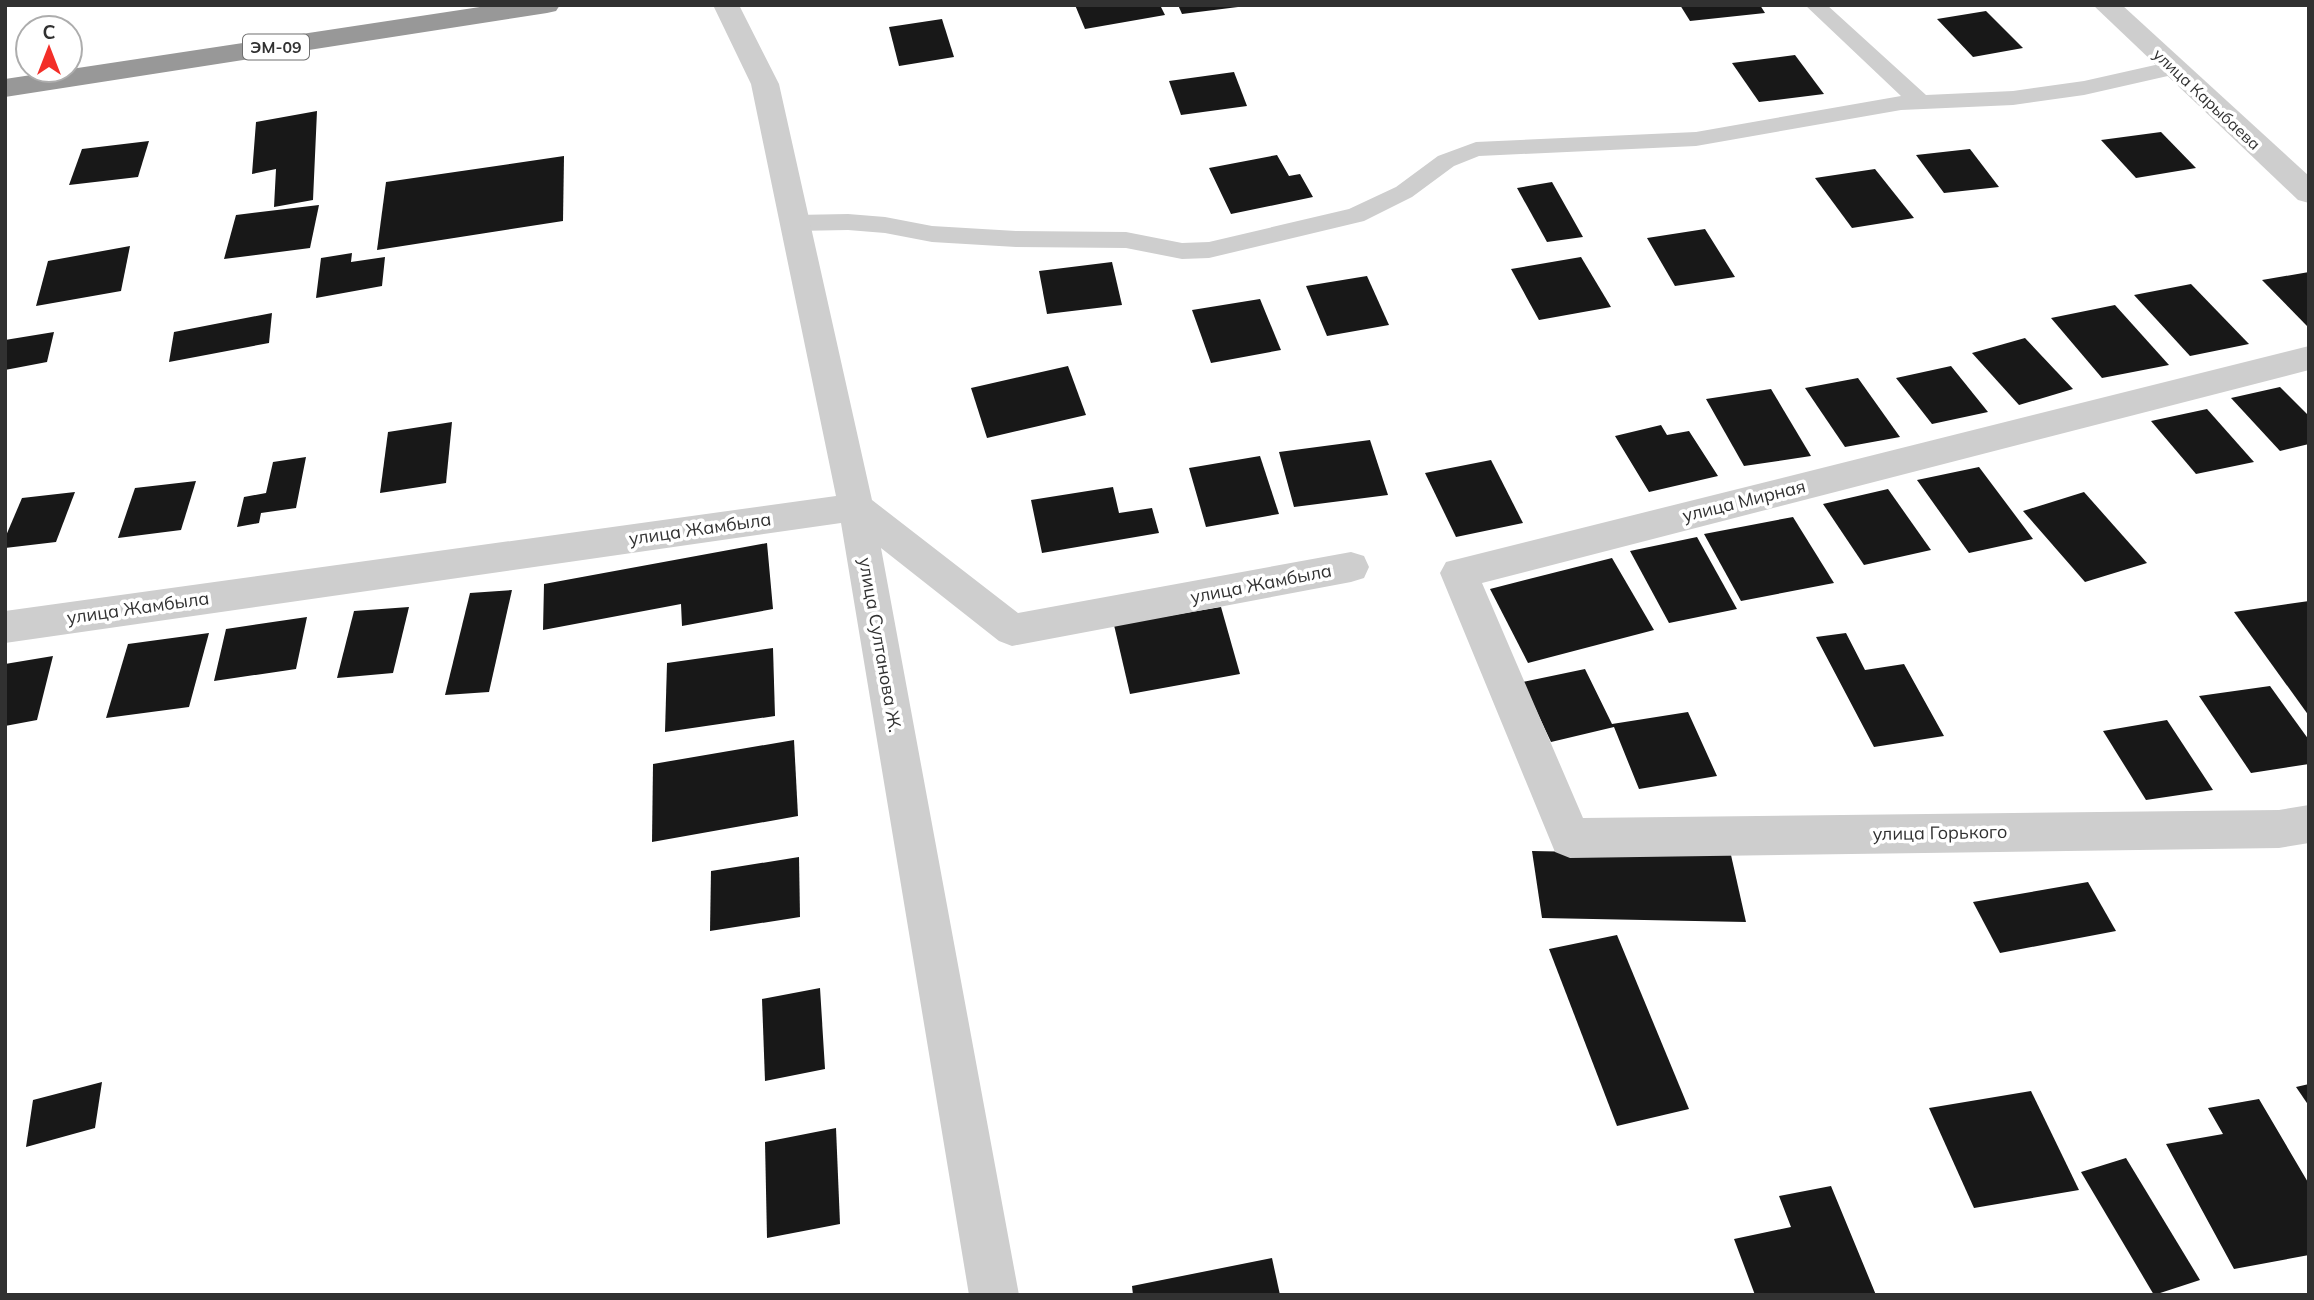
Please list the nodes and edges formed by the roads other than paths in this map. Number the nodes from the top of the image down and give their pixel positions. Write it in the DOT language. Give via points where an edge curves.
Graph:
graph roads {
  1 [pos="547,5"];
  2 [pos="726,5"];
  3 [pos="1815,5"];
  4 [pos="2106,5"];
  5 [pos="2174,68"];
  6 [pos="5,88"];
  7 [pos="1922,102"];
  8 [pos="2309,193"];
  9 [pos="795,223"];
  10 [pos="2309,358"];
  11 [pos="856,507"];
  12 [pos="1351,567"];
  13 [pos="5,627"];
  14 [pos="2309,824"];
  15 [pos="1570,838"];
  16 [pos="994,1295"];
  1 -- 6 [label="highway, ЭМ-09"];
  2 -- 9 [label="street, улица Султанова Ж." via="765,84"];
  3 -- 7 [label="lane"];
  4 -- 5 [label="street, улица Карыбаева"];
  5 -- 7 [label="lane" via="2013,98"];
  5 -- 8 [label="street, улица Карыбаева"];
  7 -- 9 [label="lane" via="1696,139 1476,149 1356,215 1209,250 1182,251 1126,240 1016,239 932,234 860,223"];
  9 -- 11 [label="street, улица Султанова Ж."];
  10 -- 15 [label="street, улица Мирная" via="1459,573"];
  11 -- 12 [label="street, улица Жамбыла" via="1012,630"];
  11 -- 13 [label="street, улица Жамбыла"];
  11 -- 16 [label="street, улица Султанова Ж."];
  14 -- 15 [label="street, улица Горького" via="2279,829"];
}
